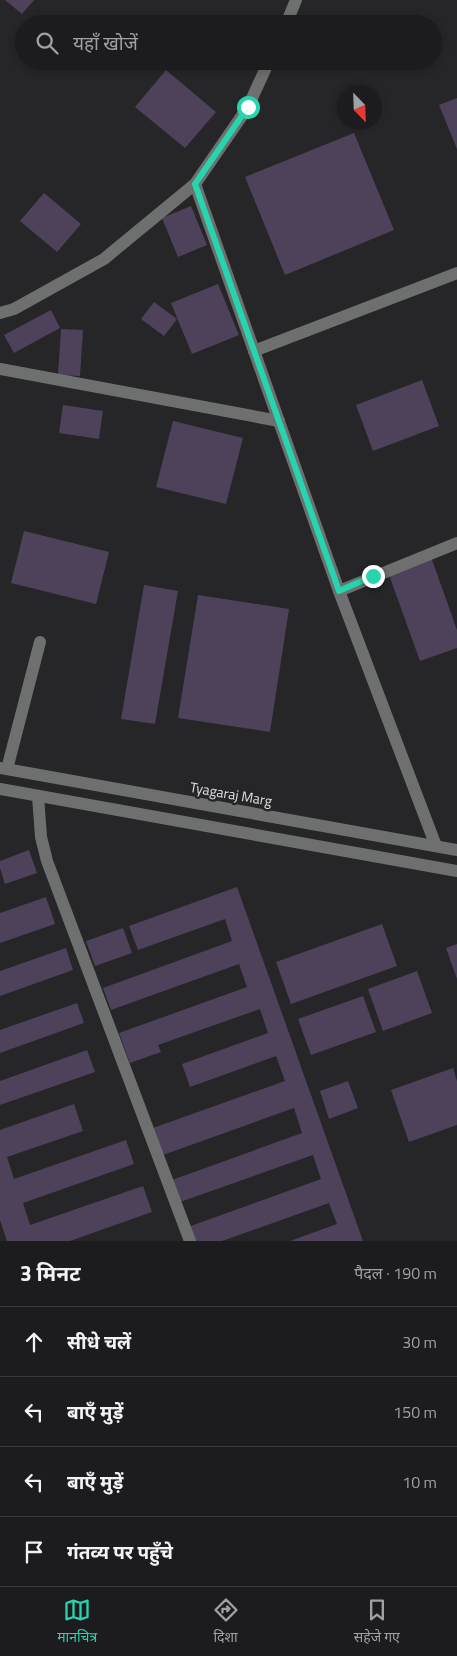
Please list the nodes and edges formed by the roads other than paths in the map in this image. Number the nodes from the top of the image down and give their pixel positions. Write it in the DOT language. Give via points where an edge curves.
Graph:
graph roads {
  1 [pos="296,0"];
  2 [pos="290,15"];
  3 [pos="265,70"];
  4 [pos="195,184"];
  5 [pos="457,273"];
  6 [pos="0,313"];
  7 [pos="254,351"];
  8 [pos="0,369"];
  9 [pos="279,421"];
  10 [pos="457,543"];
  11 [pos="339,591"];
  12 [pos="40,642"];
  13 [pos="4,769"];
  14 [pos="0,789"];
  15 [pos="38,796"];
  16 [pos="436,846"];
  17 [pos="457,850"];
  18 [pos="457,871"];
  19 [pos="190,1241"];
  1 -- 2 [label="street"];
  3 -- 4 [label="street" via="248,107"];
  4 -- 6 [label="street" via="104,259 14,309"];
  4 -- 7 [label="street"];
  5 -- 7 [label="street"];
  7 -- 9 [label="street"];
  8 -- 9 [label="street"];
  9 -- 11 [label="street"];
  10 -- 11 [label="street"];
  11 -- 16 [label="street"];
  12 -- 13 [label="street"];
  13 -- 16 [label="street, Tyagaraj Marg"];
  14 -- 15 [label="street"];
  15 -- 18 [label="street"];
  15 -- 19 [label="street" via="41,838 47,861"];
  16 -- 17 [label="street, Tyagaraj Marg"];
}
